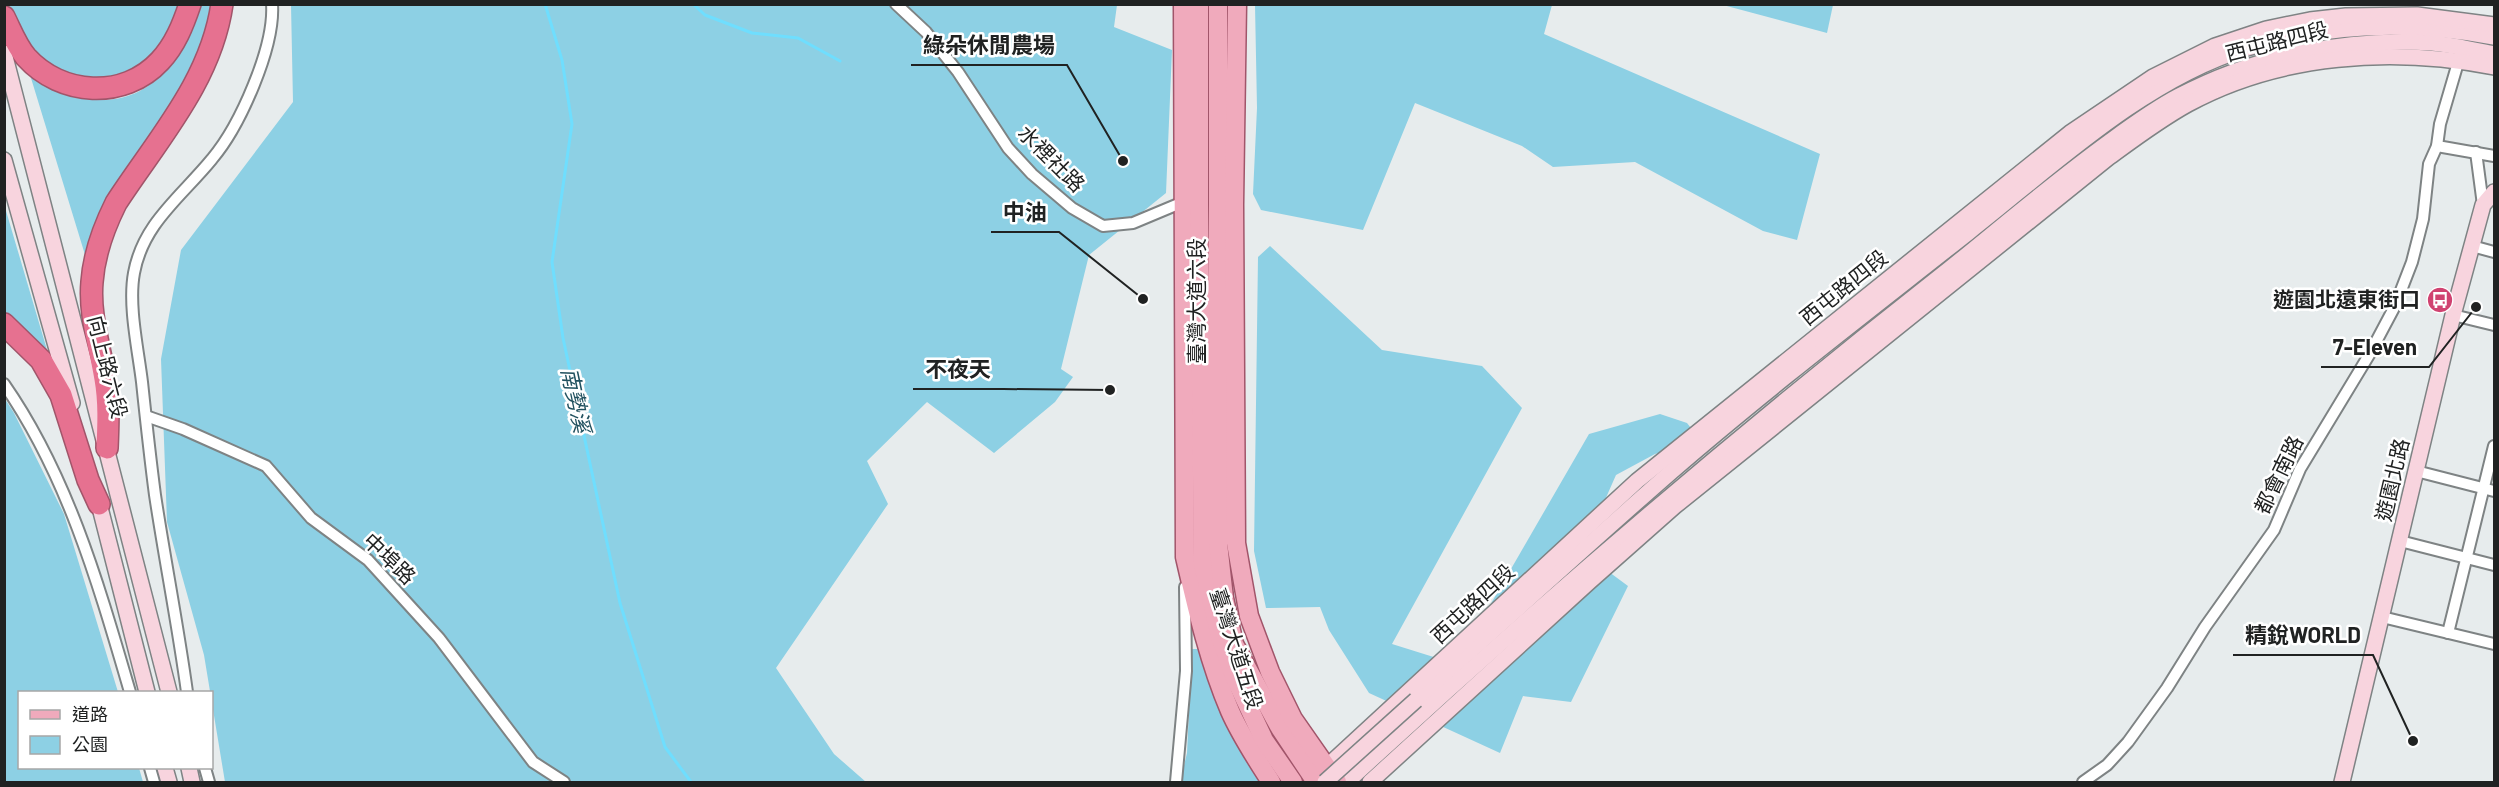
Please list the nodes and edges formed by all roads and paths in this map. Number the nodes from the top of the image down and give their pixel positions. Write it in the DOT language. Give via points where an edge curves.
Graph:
graph roads {
  1 [pos="190,4"];
  2 [pos="222,4"];
  3 [pos="272,4"];
  4 [pos="896,4"];
  5 [pos="1182,4"];
  6 [pos="1199,4"];
  7 [pos="1218,4"];
  8 [pos="1237,4"];
  9 [pos="4,17"];
  10 [pos="2494,25"];
  11 [pos="2470,27"];
  12 [pos="2494,37"];
  13 [pos="4,53"];
  14 [pos="2462,54"];
  15 [pos="2494,54"];
  16 [pos="2494,67"];
  17 [pos="2438,146"];
  18 [pos="2476,152"];
  19 [pos="2494,156"];
  20 [pos="4,160"];
  21 [pos="2494,192"];
  22 [pos="1191,204"];
  23 [pos="1227,204"];
  24 [pos="2483,205"];
  25 [pos="2472,246"];
  26 [pos="2494,252"];
  27 [pos="2453,315"];
  28 [pos="4,324"];
  29 [pos="2494,325"];
  30 [pos="4,384"];
  31 [pos="146,416"];
  32 [pos="2494,446"];
  33 [pos="106,448"];
  34 [pos="2416,471"];
  35 [pos="1670,473"];
  36 [pos="2489,489"];
  37 [pos="99,504"];
  38 [pos="1675,506"];
  39 [pos="1588,527"];
  40 [pos="2400,541"];
  41 [pos="1610,547"];
  42 [pos="1185,557"];
  43 [pos="2467,558"];
  44 [pos="1203,565"];
  45 [pos="2494,565"];
  46 [pos="1241,583"];
  47 [pos="1224,598"];
  48 [pos="2382,616"];
  49 [pos="2448,633"];
  50 [pos="2494,644"];
  51 [pos="129,691"];
  52 [pos="146,691"];
  53 [pos="168,691"];
  54 [pos="187,691"];
  55 [pos="1421,705"];
  56 [pos="1318,779"];
  57 [pos="564,783"];
  58 [pos="1176,783"];
  59 [pos="1272,783"];
  60 [pos="1293,783"];
  61 [pos="1337,783"];
  62 [pos="1347,783"];
  63 [pos="1370,783"];
  64 [pos="2083,783"];
  65 [pos="2342,783"];
  1 -- 9 [label="highway" via="180,32 152,69 122,85 99,89 65,83 39,69 19,48"];
  2 -- 33 [label="highway" via="212,50 201,75 116,203 104,226 96,256 92,284 105,379"];
  3 -- 31 [label="street" via="271,30 257,75 228,139 154,223 138,259 133,287"];
  4 -- 22 [label="street, 水裡社路" via="926,32 958,72 1008,148 1072,208 1103,226 1132,223"];
  5 -- 22 [label="main road, 臺灣大道六段"];
  6 -- 22 [label="main road, 臺灣大道六段"];
  7 -- 23 [label="main road, 臺灣大道六段"];
  8 -- 23 [label="main road, 臺灣大道六段"];
  10 -- 11 [label="street, 西屯路四段"];
  11 -- 12 [label="street, 西屯路四段"];
  11 -- 14 [label="street, 都會南路"];
  11 -- 35 [label="street, 西屯路四段" via="2369,27 2299,36 2245,49 2150,92 1938,256"];
  11 -- 39 [label="street, 西屯路四段" via="2416,15 2310,20 2215,46 2153,77 2070,133 1687,440"];
  13 -- 33 [label="street, 向上路六段"];
  14 -- 15 [label="street, 西屯路四段"];
  14 -- 16 [label="street, 西屯路四段"];
  14 -- 17 [label="street, 都會南路" via="2440,124"];
  14 -- 38 [label="street, 西屯路四段" via="2329,61 2273,70 2189,104 2108,158"];
  14 -- 41 [label="street, 西屯路四段" via="2433,43 2370,42 2255,65 2179,95 2013,216"];
  17 -- 18 [label="street"];
  17 -- 64 [label="street, 都會南路" via="2429,164 2423,219 2412,262 2395,306 2300,469 2274,530 2128,742"];
  18 -- 19 [label="street"];
  18 -- 24 [label="street"];
  20 -- 37 [label="street, 向上路六段"];
  21 -- 24 [label="street, 遊園北路"];
  22 -- 23 [label="street, 水裡社路"];
  22 -- 42 [label="main road, 臺灣大道六段"];
  22 -- 44 [label="main road, 臺灣大道六段"];
  23 -- 46 [label="main road, 臺灣大道六段" via="1236,543"];
  23 -- 47 [label="main road, 臺灣大道六段" via="1218,543"];
  24 -- 25 [label="street, 遊園北路"];
  25 -- 26 [label="street"];
  25 -- 27 [label="street, 遊園北路"];
  27 -- 29 [label="street"];
  27 -- 34 [label="street, 遊園北路"];
  28 -- 37 [label="highway" via="41,360 61,395"];
  30 -- 51 [label="street" via="45,454 81,535"];
  31 -- 54 [label="street"];
  31 -- 57 [label="street, 中埠路" via="266,466 311,518 368,560 439,638 524,753"];
  32 -- 36 [label="street"];
  33 -- 53 [label="street, 向上路六段"];
  34 -- 36 [label="street"];
  34 -- 40 [label="street, 遊園北路"];
  35 -- 39 [label="street"];
  35 -- 55 [label="street, 西屯路四段"];
  36 -- 43 [label="street"];
  37 -- 52 [label="street, 向上路六段"];
  38 -- 41 [label="street"];
  38 -- 63 [label="street, 西屯路四段"];
  39 -- 56 [label="street, 西屯路四段"];
  40 -- 43 [label="street"];
  40 -- 48 [label="street, 遊園北路"];
  41 -- 55 [label="street, 西屯路四段"];
  42 -- 58 [label="street" via="1186,671"];
  42 -- 59 [label="main road, 臺灣大道五段" via="1217,677 1231,713"];
  43 -- 45 [label="street"];
  43 -- 49 [label="street"];
  44 -- 60 [label="main road, 臺灣大道五段" via="1234,676 1264,740"];
  46 -- 56 [label="main road, 臺灣大道五段" via="1270,672"];
  47 -- 56 [label="main road, 臺灣大道五段" via="1234,644 1280,728"];
  48 -- 49 [label="street"];
  48 -- 65 [label="street, 遊園北路"];
  49 -- 50 [label="street"];
  55 -- 56 [label="street, 西屯路四段, bridge"];
  55 -- 62 [label="street, 西屯路四段"];
  56 -- 61 [label="main road, 臺灣大道五段"];
}
